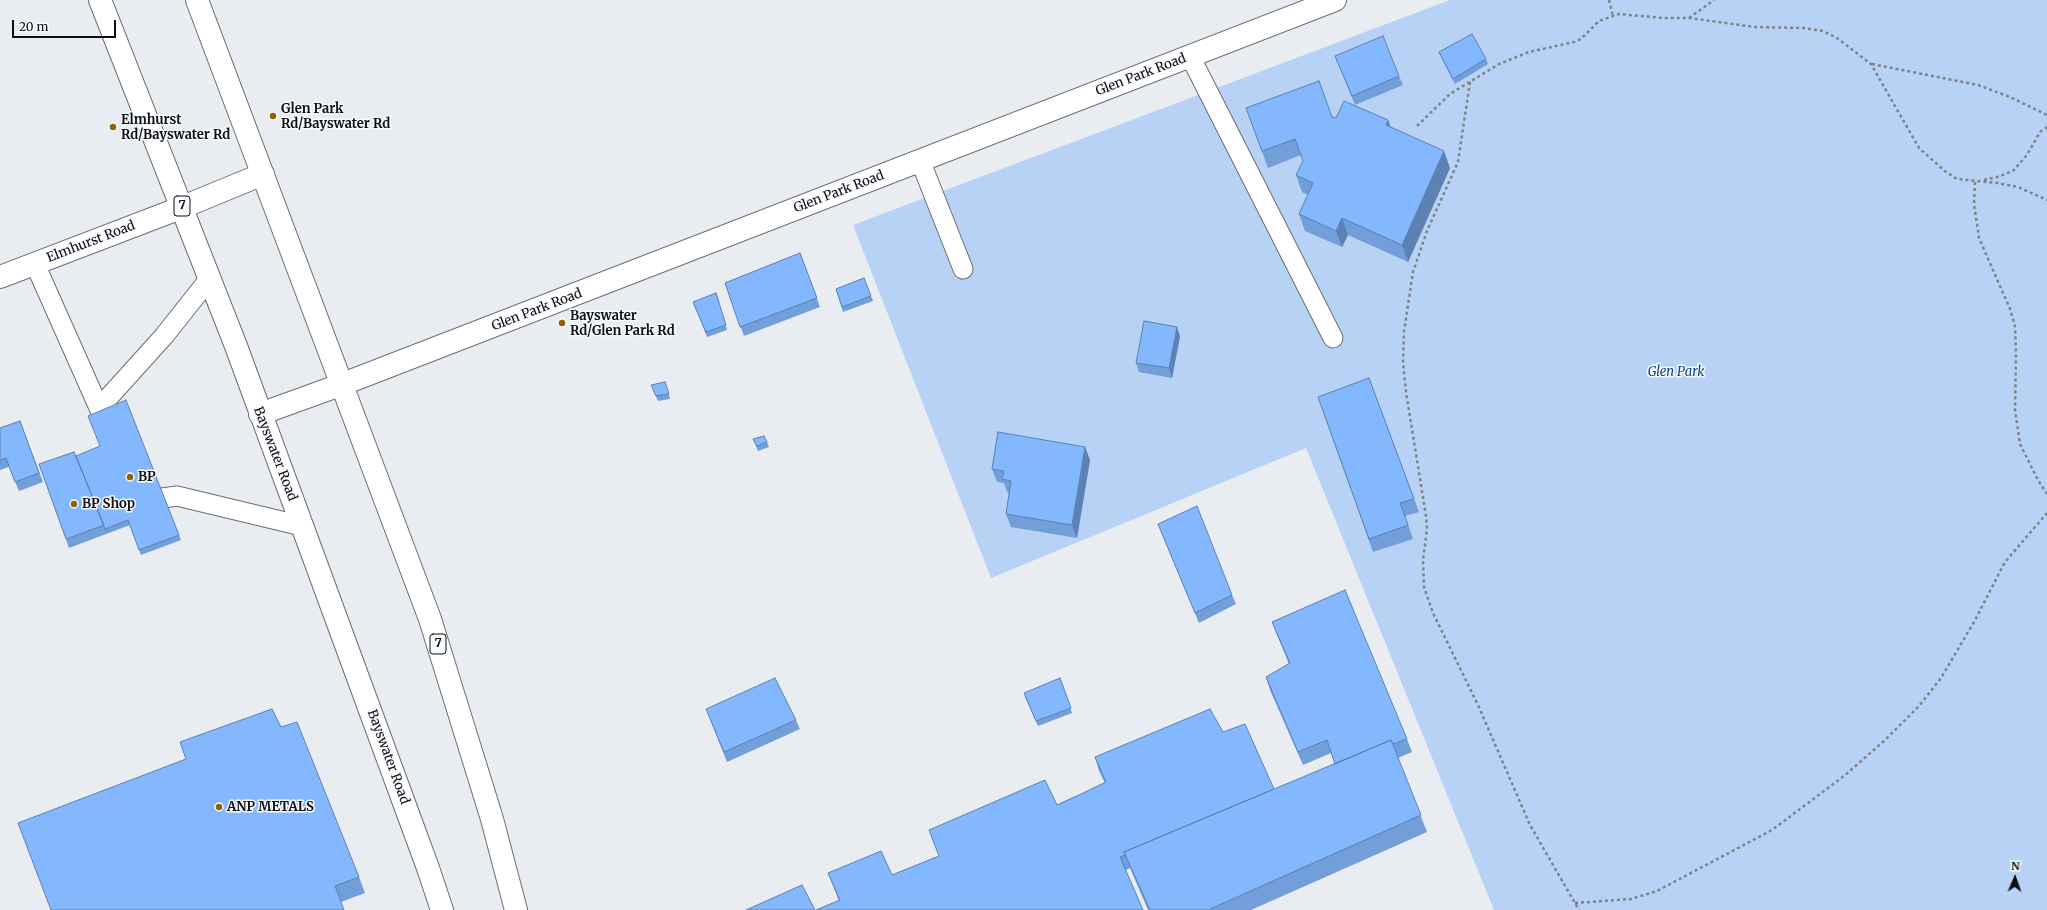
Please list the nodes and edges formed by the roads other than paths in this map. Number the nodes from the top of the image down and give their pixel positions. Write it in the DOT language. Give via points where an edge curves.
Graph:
graph roads {
  1 [pos="100,0"];
  2 [pos="197,0"];
  3 [pos="1334,0"];
  4 [pos="1190,56"];
  5 [pos="920,160"];
  6 [pos="263,174"];
  7 [pos="183,207"];
  8 [pos="35,264"];
  9 [pos="963,268"];
  10 [pos="0,277"];
  11 [pos="210,278"];
  12 [pos="1333,338"];
  13 [pos="343,384"];
  14 [pos="99,408"];
  15 [pos="260,414"];
  16 [pos="116,451"];
  17 [pos="131,487"];
  18 [pos="302,526"];
  19 [pos="442,910"];
  20 [pos="516,910"];
  1 -- 7 [label="main road, Bayswater Road / 7"];
  2 -- 6 [label="main road, 7"];
  3 -- 4 [label="main road, Glen Park Road"];
  4 -- 5 [label="main road, Glen Park Road"];
  4 -- 12 [label="lane"];
  5 -- 9 [label="lane"];
  5 -- 13 [label="main road, Glen Park Road"];
  6 -- 7 [label="main road, Elmhurst Road"];
  6 -- 13 [label="main road, 7"];
  7 -- 8 [label="main road, Elmhurst Road"];
  7 -- 11 [label="main road, Bayswater Road / 7"];
  8 -- 10 [label="main road, Elmhurst Road"];
  8 -- 14 [label="lane"];
  11 -- 14 [label="lane" via="164,336"];
  11 -- 15 [label="main road, Bayswater Road / 7"];
  13 -- 15 [label="main road, Glen Park Road"];
  13 -- 20 [label="main road, 7" via="430,619 492,819"];
  14 -- 16 [label="lane"];
  15 -- 18 [label="main road, Bayswater Road / 7"];
  17 -- 18 [label="lane" via="137,501 177,496"];
  18 -- 19 [label="main road, Bayswater Road / 7"];
}
